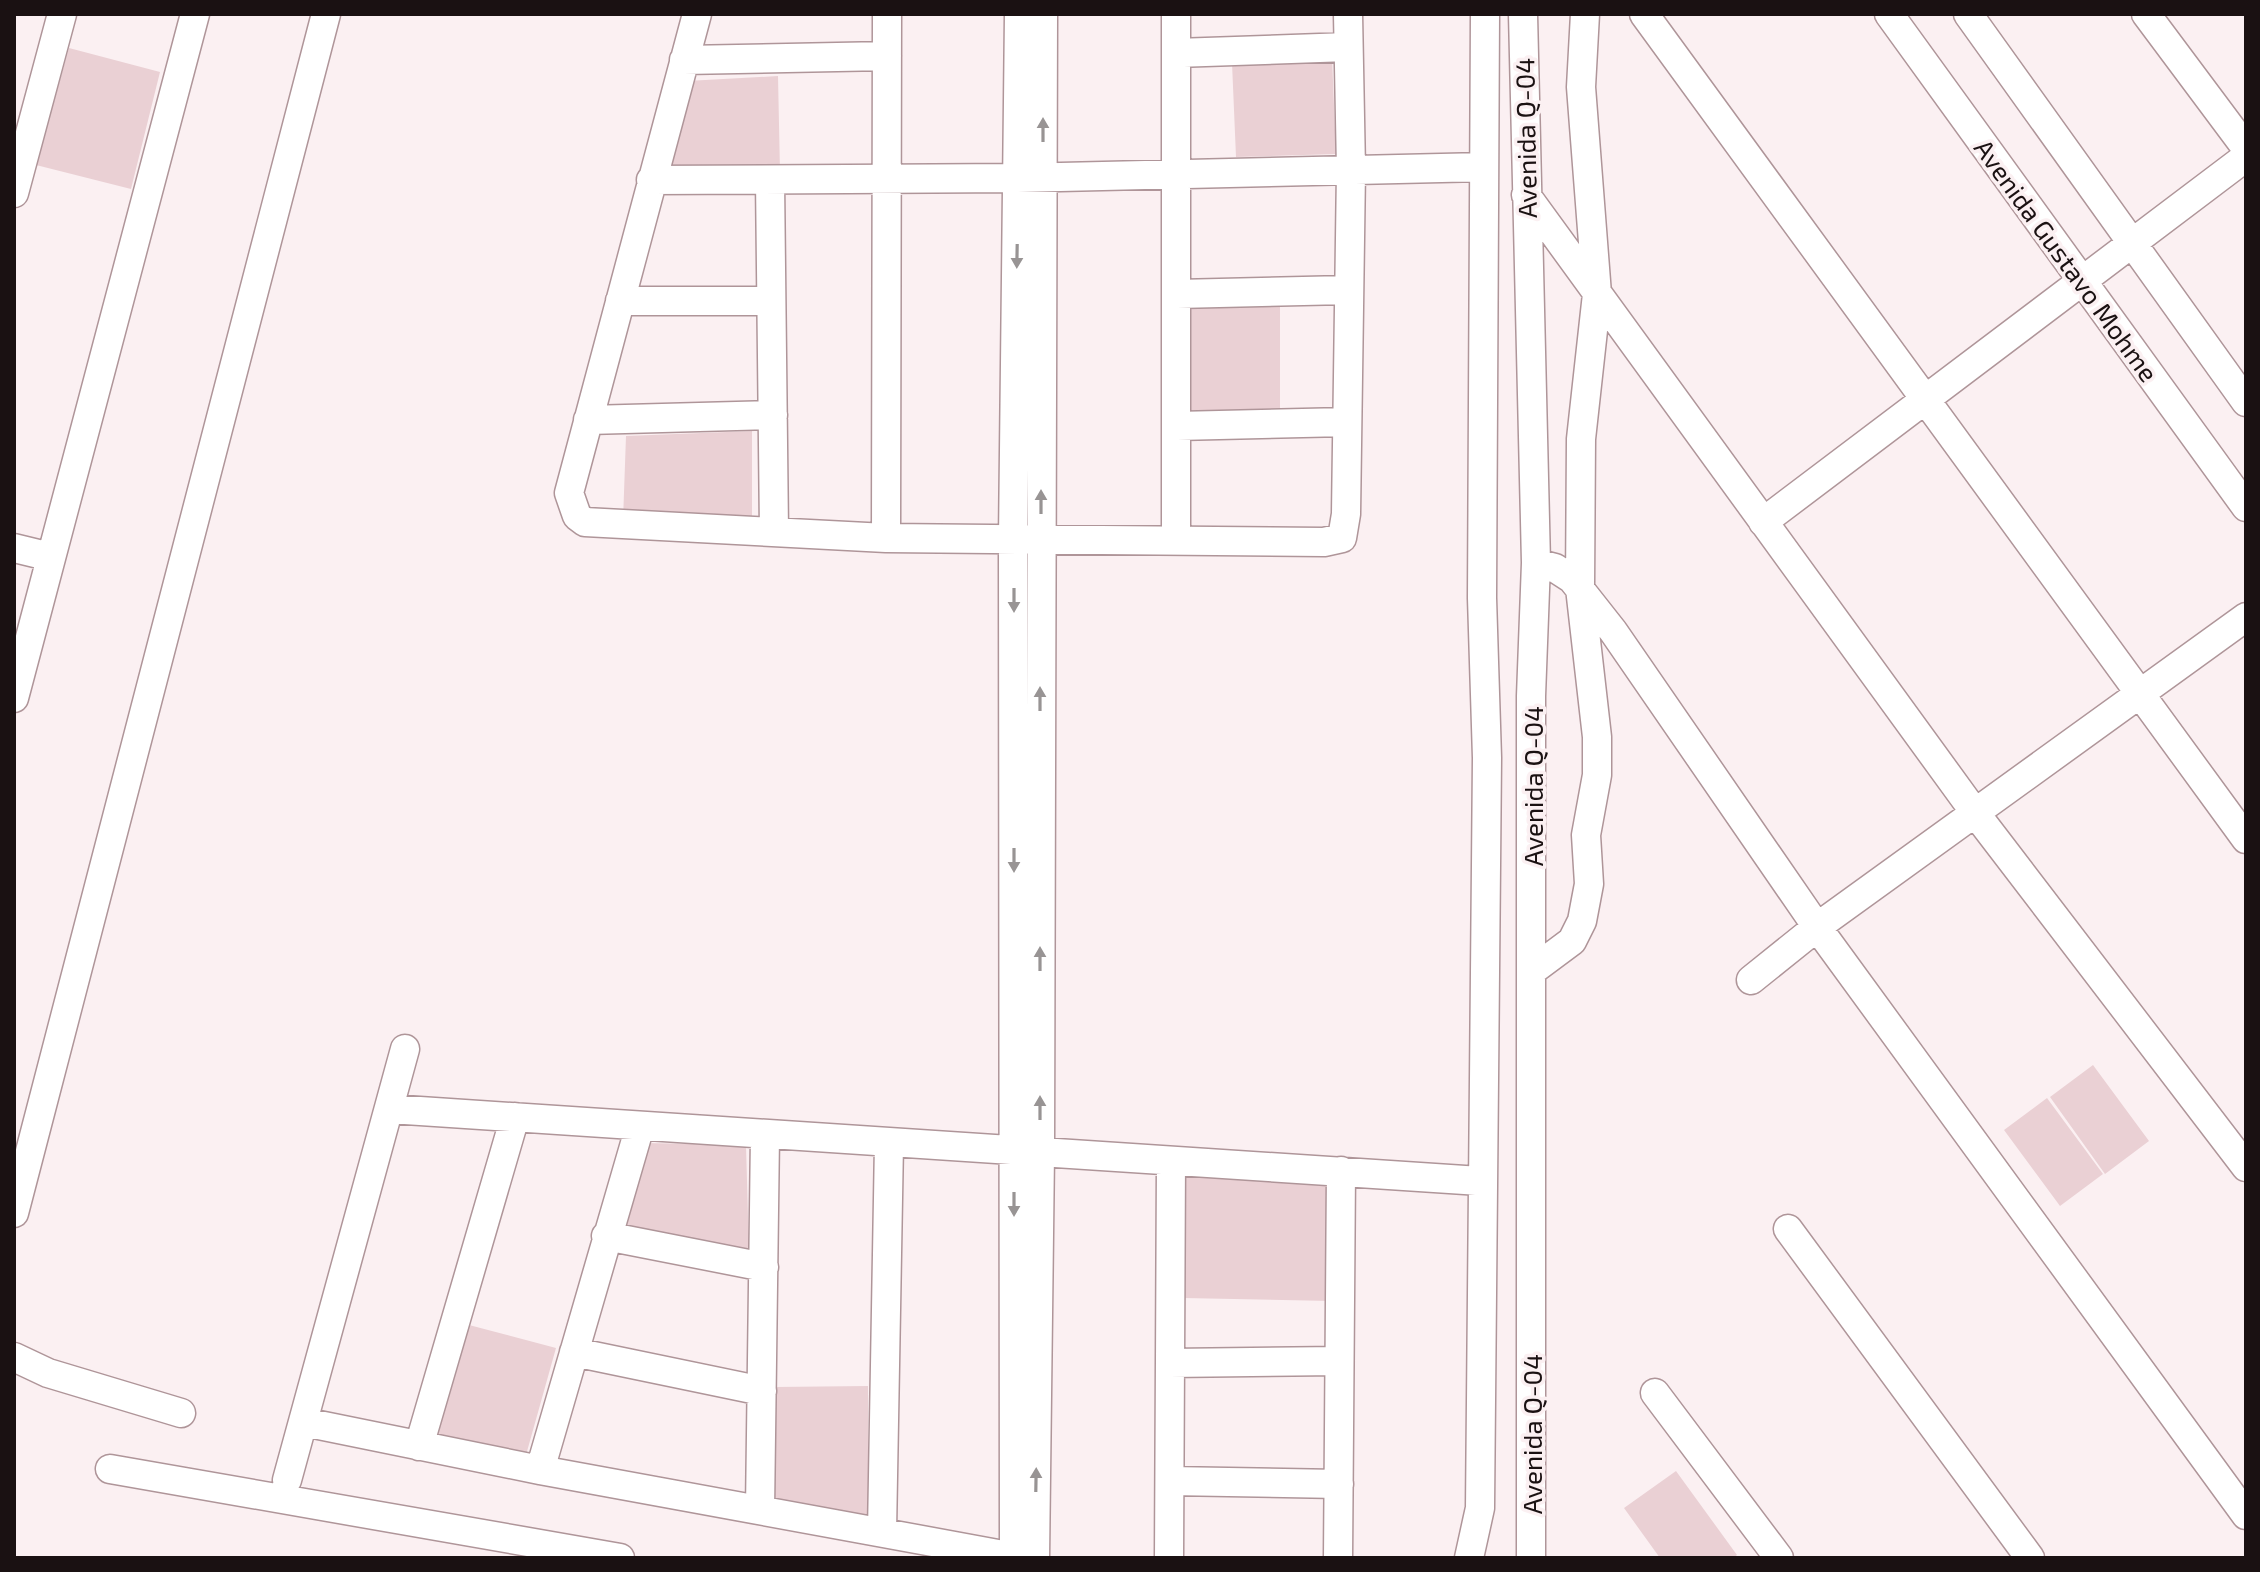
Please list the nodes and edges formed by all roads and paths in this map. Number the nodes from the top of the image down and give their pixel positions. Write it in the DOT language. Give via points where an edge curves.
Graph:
graph roads {
  1 [pos="62,14"];
  2 [pos="195,14"];
  3 [pos="326,14"];
  4 [pos="697,14"];
  5 [pos="887,14"];
  6 [pos="1019,14"];
  7 [pos="1043,14"];
  8 [pos="1176,14"];
  9 [pos="1348,14"];
  10 [pos="1485,14"];
  11 [pos="1523,14"];
  12 [pos="1585,14"];
  13 [pos="1644,14"];
  14 [pos="1889,14"];
  15 [pos="1968,14"];
  16 [pos="2146,14"];
  17 [pos="1348,47"];
  18 [pos="1176,53"];
  19 [pos="887,56"];
  20 [pos="684,60"];
  21 [pos="2246,148"];
  22 [pos="2246,157"];
  23 [pos="1484,167"];
  24 [pos="1351,170"];
  25 [pos="1179,174"];
  26 [pos="1030,178"];
  27 [pos="887,179"];
  28 [pos="651,180"];
  29 [pos="770,180"];
  30 [pos="14,193"];
  31 [pos="1526,195"];
  32 [pos="2130,244"];
  33 [pos="2082,281"];
  34 [pos="1347,290"];
  35 [pos="1177,294"];
  36 [pos="1597,294"];
  37 [pos="620,301"];
  38 [pos="771,301"];
  39 [pos="1925,399"];
  40 [pos="2246,402"];
  41 [pos="773,415"];
  42 [pos="588,420"];
  43 [pos="1346,422"];
  44 [pos="1177,426"];
  45 [pos="2246,507"];
  46 [pos="1763,522"];
  47 [pos="774,532"];
  48 [pos="886,538"];
  49 [pos="1027,539"];
  50 [pos="1176,539"];
  51 [pos="14,548"];
  52 [pos="51,557"];
  53 [pos="1536,563"];
  54 [pos="1580,588"];
  55 [pos="2246,617"];
  56 [pos="2140,695"];
  57 [pos="14,698"];
  58 [pos="1976,814"];
  59 [pos="2246,839"];
  60 [pos="1817,927"];
  61 [pos="1533,970"];
  62 [pos="1751,980"];
  63 [pos="405,1049"];
  64 [pos="390,1109"];
  65 [pos="515,1117"];
  66 [pos="640,1126"];
  67 [pos="765,1135"];
  68 [pos="889,1143"];
  69 [pos="1027,1153"];
  70 [pos="1171,1161"];
  71 [pos="2246,1167"];
  72 [pos="1341,1171"];
  73 [pos="1480,1181"];
  74 [pos="14,1213"];
  75 [pos="1788,1229"];
  76 [pos="606,1236"];
  77 [pos="764,1267"];
  78 [pos="574,1352"];
  79 [pos="14,1357"];
  80 [pos="1339,1361"];
  81 [pos="1170,1363"];
  82 [pos="48,1373"];
  83 [pos="14,1375"];
  84 [pos="762,1391"];
  85 [pos="1655,1393"];
  86 [pos="181,1413"];
  87 [pos="304,1422"];
  88 [pos="419,1446"];
  89 [pos="110,1469"];
  90 [pos="540,1470"];
  91 [pos="287,1480"];
  92 [pos="1170,1481"];
  93 [pos="1339,1484"];
  94 [pos="760,1510"];
  95 [pos="2246,1515"];
  96 [pos="882,1532"];
  97 [pos="620,1558"];
  98 [pos="1021,1558"];
  99 [pos="1169,1558"];
  100 [pos="1338,1558"];
  101 [pos="1469,1558"];
  102 [pos="1531,1558"];
  103 [pos="1779,1558"];
  104 [pos="2030,1558"];
  1 -- 30 [label="street"];
  2 -- 52 [label="street"];
  3 -- 74 [label="street"];
  4 -- 20 [label="street"];
  5 -- 19 [label="street"];
  6 -- 26 [label="street"];
  26 -- 7 [label="street, one-way"];
  8 -- 18 [label="street"];
  9 -- 17 [label="street"];
  10 -- 23 [label="street"];
  11 -- 31 [label="street, Avenida Q-04"];
  12 -- 36 [label="street" via="1581,87"];
  13 -- 39 [label="street"];
  14 -- 33 [label="street, Avenida Gustavo Mohme"];
  15 -- 32 [label="street"];
  16 -- 21 [label="street"];
  17 -- 18 [label="street"];
  17 -- 24 [label="street"];
  18 -- 25 [label="street"];
  19 -- 20 [label="street"];
  19 -- 27 [label="street"];
  20 -- 28 [label="street"];
  22 -- 32 [label="street"];
  23 -- 24 [label="street"];
  23 -- 73 [label="street" via="1482,598 1487,758"];
  24 -- 25 [label="street"];
  24 -- 34 [label="street"];
  25 -- 26 [label="street"];
  25 -- 35 [label="street"];
  26 -- 27 [label="street"];
  26 -- 49 [label="street"];
  27 -- 29 [label="street"];
  27 -- 48 [label="street"];
  28 -- 29 [label="street"];
  28 -- 37 [label="street"];
  29 -- 38 [label="street"];
  31 -- 36 [label="street"];
  31 -- 53 [label="street, Avenida Q-04"];
  32 -- 33 [label="street"];
  32 -- 40 [label="street"];
  33 -- 39 [label="street"];
  33 -- 45 [label="street, Avenida Gustavo Mohme"];
  34 -- 35 [label="street"];
  34 -- 43 [label="street"];
  35 -- 44 [label="street"];
  36 -- 46 [label="street"];
  36 -- 54 [label="street" via="1581,439"];
  37 -- 38 [label="street"];
  37 -- 42 [label="street"];
  38 -- 41 [label="street"];
  39 -- 46 [label="street"];
  39 -- 56 [label="street"];
  41 -- 42 [label="street"];
  41 -- 47 [label="street"];
  42 -- 47 [label="street" via="569,493 577,516 585,522"];
  43 -- 44 [label="street"];
  43 -- 50 [label="street" via="1342,538"];
  44 -- 50 [label="street"];
  46 -- 58 [label="street"];
  47 -- 48 [label="street"];
  48 -- 49 [label="street"];
  49 -- 50 [label="street"];
  49 -- 69 [label="street" via="1018,664 1017,1036"];
  51 -- 52 [label="street"];
  52 -- 57 [label="street"];
  53 -- 54 [label="street" via="1555,568"];
  53 -- 61 [label="street, Avenida Q-04" via="1531,696"];
  54 -- 60 [label="street"];
  54 -- 61 [label="street" via="1597,737 1597,775 1586,835 1589,884 1572,941"];
  55 -- 56 [label="street"];
  56 -- 58 [label="street"];
  56 -- 59 [label="street"];
  58 -- 60 [label="street"];
  58 -- 71 [label="street"];
  60 -- 62 [label="street"];
  60 -- 95 [label="street"];
  61 -- 102 [label="street, Avenida Q-04"];
  63 -- 64 [label="street"];
  64 -- 65 [label="street"];
  64 -- 87 [label="street"];
  65 -- 66 [label="street"];
  65 -- 88 [label="street"];
  66 -- 67 [label="street"];
  66 -- 76 [label="street"];
  67 -- 68 [label="street"];
  67 -- 77 [label="street"];
  68 -- 69 [label="street"];
  68 -- 96 [label="street"];
  69 -- 70 [label="street"];
  69 -- 98 [label="street"];
  70 -- 72 [label="street"];
  70 -- 81 [label="street"];
  72 -- 73 [label="street"];
  72 -- 80 [label="street"];
  73 -- 101 [label="street" via="1480,1508"];
  75 -- 104 [label="street"];
  76 -- 77 [label="street"];
  76 -- 78 [label="street"];
  77 -- 84 [label="street"];
  78 -- 84 [label="street"];
  78 -- 90 [label="street"];
  79 -- 82 [label="street"];
  80 -- 81 [label="street"];
  80 -- 93 [label="street"];
  81 -- 92 [label="street"];
  82 -- 83 [label="street"];
  82 -- 86 [label="street"];
  84 -- 94 [label="street"];
  85 -- 103 [label="street"];
  87 -- 88 [label="street"];
  87 -- 91 [label="street"];
  88 -- 90 [label="street"];
  89 -- 97 [label="street"];
  90 -- 94 [label="street"];
  92 -- 93 [label="street"];
  92 -- 99 [label="street"];
  93 -- 100 [label="street"];
  94 -- 96 [label="street"];
  96 -- 98 [label="street"];
}
